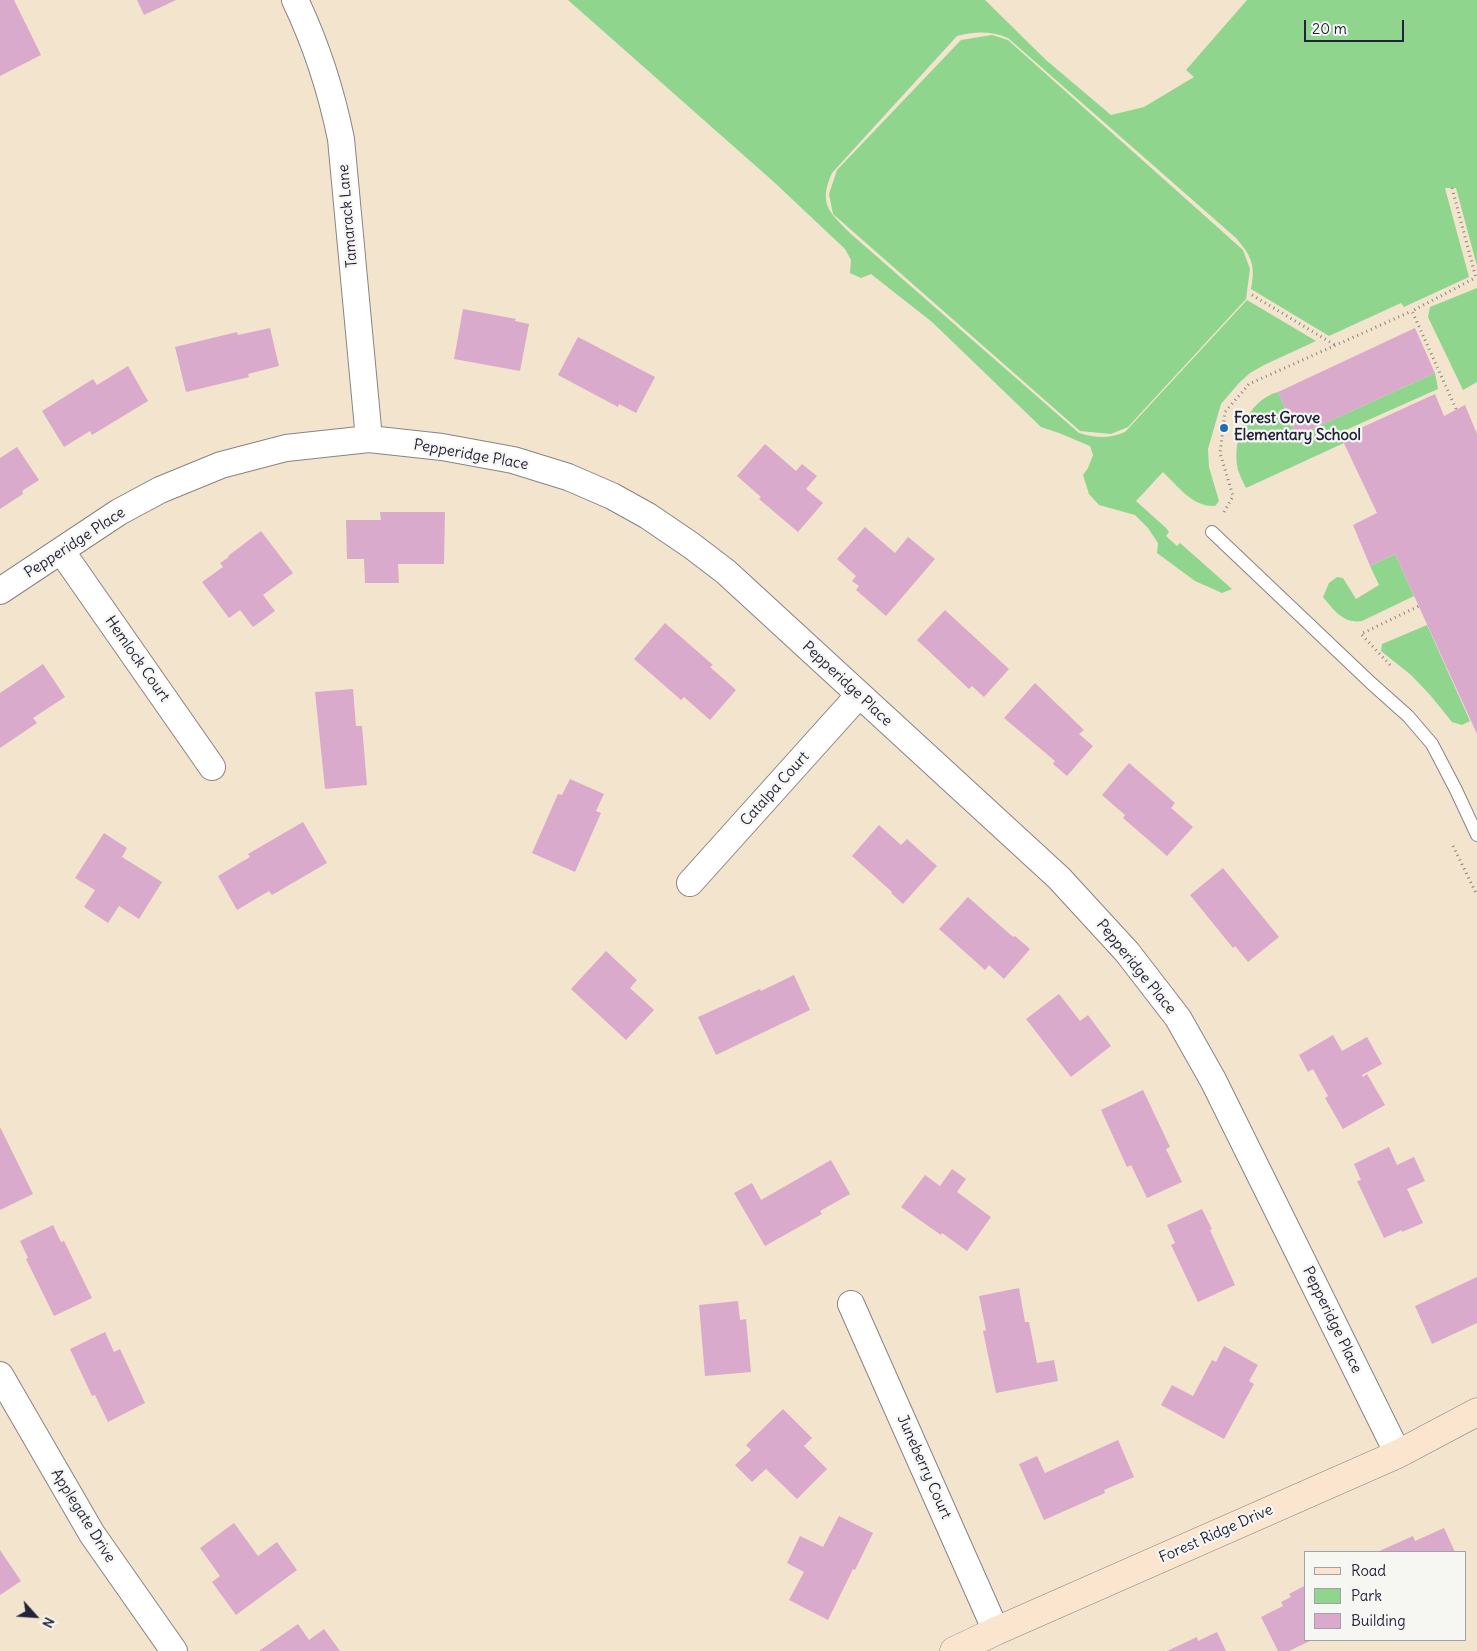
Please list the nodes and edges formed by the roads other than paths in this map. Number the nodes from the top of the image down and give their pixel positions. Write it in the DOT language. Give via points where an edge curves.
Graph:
graph roads {
  1 [pos="295,0"];
  2 [pos="369,439"];
  3 [pos="1212,532"];
  4 [pos="62,552"];
  5 [pos="0,591"];
  6 [pos="859,695"];
  7 [pos="212,767"];
  8 [pos="1477,835"];
  9 [pos="690,883"];
  10 [pos="851,1304"];
  11 [pos="0,1375"];
  12 [pos="1477,1412"];
  13 [pos="1398,1454"];
  14 [pos="996,1631"];
  15 [pos="174,1651"];
  16 [pos="954,1651"];
  1 -- 2 [label="street, Tamarack Lane" via="322,65 341,139"];
  2 -- 4 [label="street, Pepperidge Place" via="286,448 221,465 160,490 119,512"];
  2 -- 6 [label="street, Pepperidge Place" via="442,447 513,460 568,477 612,496 648,516 726,572"];
  3 -- 8 [label="lane" via="1408,716 1432,744"];
  4 -- 5 [label="street, Pepperidge Place"];
  4 -- 7 [label="street, Hemlock Court"];
  6 -- 9 [label="street, Catalpa Court"];
  6 -- 13 [label="street, Pepperidge Place" via="1059,878 1127,952 1178,1018 1213,1080"];
  10 -- 14 [label="street, Juneberry Court"];
  11 -- 15 [label="street, Applegate Drive" via="92,1534"];
  12 -- 13 [label="street, Forest Ridge Drive"];
  13 -- 14 [label="street, Forest Ridge Drive"];
  14 -- 16 [label="street, Forest Ridge Drive"];
}
